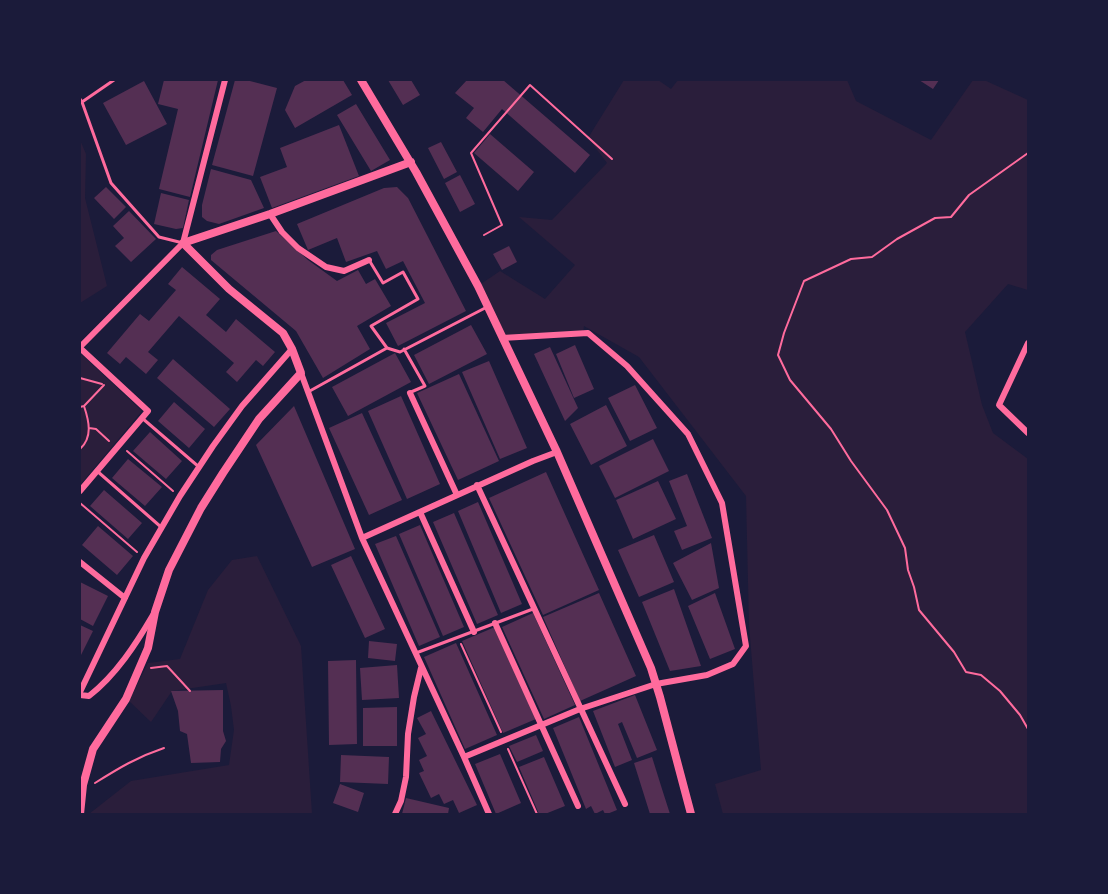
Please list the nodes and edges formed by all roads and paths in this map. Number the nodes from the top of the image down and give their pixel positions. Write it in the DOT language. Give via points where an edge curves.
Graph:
graph roads {
  1 [pos="114,80"];
  2 [pos="225,80"];
  3 [pos="361,80"];
  4 [pos="81,100"];
  5 [pos="1029,153"];
  6 [pos="612,159"];
  7 [pos="411,162"];
  8 [pos="270,214"];
  9 [pos="484,235"];
  10 [pos="183,243"];
  11 [pos="369,261"];
  12 [pos="488,307"];
  13 [pos="502,338"];
  14 [pos="1029,343"];
  15 [pos="80,348"];
  16 [pos="387,348"];
  17 [pos="292,349"];
  18 [pos="404,349"];
  19 [pos="301,373"];
  20 [pos="96,376"];
  21 [pos="80,378"];
  22 [pos="105,384"];
  23 [pos="308,392"];
  24 [pos="410,393"];
  25 [pos="84,406"];
  26 [pos="80,407"];
  27 [pos="142,418"];
  28 [pos="89,428"];
  29 [pos="1029,433"];
  30 [pos="118,447"];
  31 [pos="80,449"];
  32 [pos="557,452"];
  33 [pos="199,467"];
  34 [pos="96,471"];
  35 [pos="477,485"];
  36 [pos="80,491"];
  37 [pos="457,495"];
  38 [pos="180,496"];
  39 [pos="80,503"];
  40 [pos="420,512"];
  41 [pos="161,527"];
  42 [pos="362,538"];
  43 [pos="144,558"];
  44 [pos="80,562"];
  45 [pos="125,598"];
  46 [pos="535,608"];
  47 [pos="154,612"];
  48 [pos="495,623"];
  49 [pos="474,632"];
  50 [pos="458,637"];
  51 [pos="415,653"];
  52 [pos="422,668"];
  53 [pos="139,669"];
  54 [pos="656,684"];
  55 [pos="190,691"];
  56 [pos="80,694"];
  57 [pos="580,709"];
  58 [pos="541,725"];
  59 [pos="1029,729"];
  60 [pos="504,740"];
  61 [pos="164,748"];
  62 [pos="464,757"];
  63 [pos="82,792"];
  64 [pos="625,804"];
  65 [pos="578,806"];
  66 [pos="80,814"];
  67 [pos="394,814"];
  68 [pos="489,814"];
  69 [pos="537,814"];
  70 [pos="691,814"];
  1 -- 4 [label="lane"];
  2 -- 10 [label="street"];
  3 -- 7 [label="street"];
  4 -- 10 [label="lane" via="111,183 159,237"];
  5 -- 59 [label="path" via="969,195 951,217 935,218 872,257 851,259 804,281 778,355 790,380 831,429 887,510 905,548 919,610 966,672 981,675 1000,692"];
  6 -- 9 [label="path" via="530,86 471,153 502,225"];
  7 -- 8 [label="street"];
  7 -- 12 [label="street"];
  8 -- 10 [label="street"];
  8 -- 11 [label="street" via="298,248 326,267 344,271"];
  10 -- 15 [label="street"];
  10 -- 17 [label="street" via="283,333"];
  11 -- 16 [label="lane" via="384,283 403,272 418,299 371,326"];
  12 -- 13 [label="street"];
  12 -- 18 [label="lane"];
  13 -- 32 [label="street"];
  13 -- 54 [label="street" via="588,333 627,366 688,434 722,503 746,646 733,664 707,675"];
  14 -- 29 [label="street" via="999,405"];
  15 -- 27 [label="street" via="148,411"];
  16 -- 18 [label="lane"];
  16 -- 23 [label="lane"];
  17 -- 19 [label="street"];
  17 -- 33 [label="street" via="242,406"];
  18 -- 24 [label="lane" via="425,386"];
  19 -- 23 [label="street"];
  19 -- 47 [label="street" via="259,419 222,473 169,570"];
  20 -- 22 [label="path"];
  21 -- 22 [label="path"];
  22 -- 25 [label="path"];
  23 -- 42 [label="street"];
  24 -- 37 [label="street"];
  25 -- 26 [label="path"];
  25 -- 28 [label="path"];
  27 -- 30 [label="street"];
  27 -- 33 [label="lane"];
  28 -- 30 [label="path"];
  28 -- 31 [label="path"];
  30 -- 34 [label="street"];
  30 -- 38 [label="path"];
  32 -- 35 [label="street"];
  32 -- 54 [label="street"];
  33 -- 38 [label="street"];
  34 -- 36 [label="street"];
  34 -- 41 [label="lane"];
  35 -- 37 [label="street"];
  35 -- 46 [label="street"];
  37 -- 40 [label="street"];
  38 -- 41 [label="street"];
  39 -- 43 [label="path"];
  40 -- 42 [label="street"];
  40 -- 49 [label="street"];
  41 -- 43 [label="street"];
  42 -- 51 [label="street"];
  43 -- 45 [label="street"];
  44 -- 45 [label="street"];
  45 -- 56 [label="street"];
  46 -- 48 [label="lane"];
  46 -- 57 [label="street"];
  47 -- 53 [label="street" via="148,648"];
  47 -- 56 [label="street" via="102,686 89,696"];
  48 -- 49 [label="lane"];
  48 -- 58 [label="street"];
  49 -- 50 [label="lane"];
  50 -- 51 [label="lane"];
  50 -- 60 [label="path"];
  51 -- 52 [label="street"];
  52 -- 62 [label="street"];
  52 -- 67 [label="street" via="408,734 406,777"];
  53 -- 55 [label="path" via="167,666"];
  53 -- 63 [label="street" via="126,699 93,749"];
  54 -- 57 [label="street"];
  54 -- 70 [label="street"];
  57 -- 58 [label="street"];
  57 -- 64 [label="street"];
  58 -- 60 [label="street"];
  58 -- 65 [label="street"];
  60 -- 62 [label="street"];
  60 -- 69 [label="path"];
  61 -- 63 [label="path" via="141,755"];
  62 -- 68 [label="street"];
  63 -- 66 [label="street"];
}
